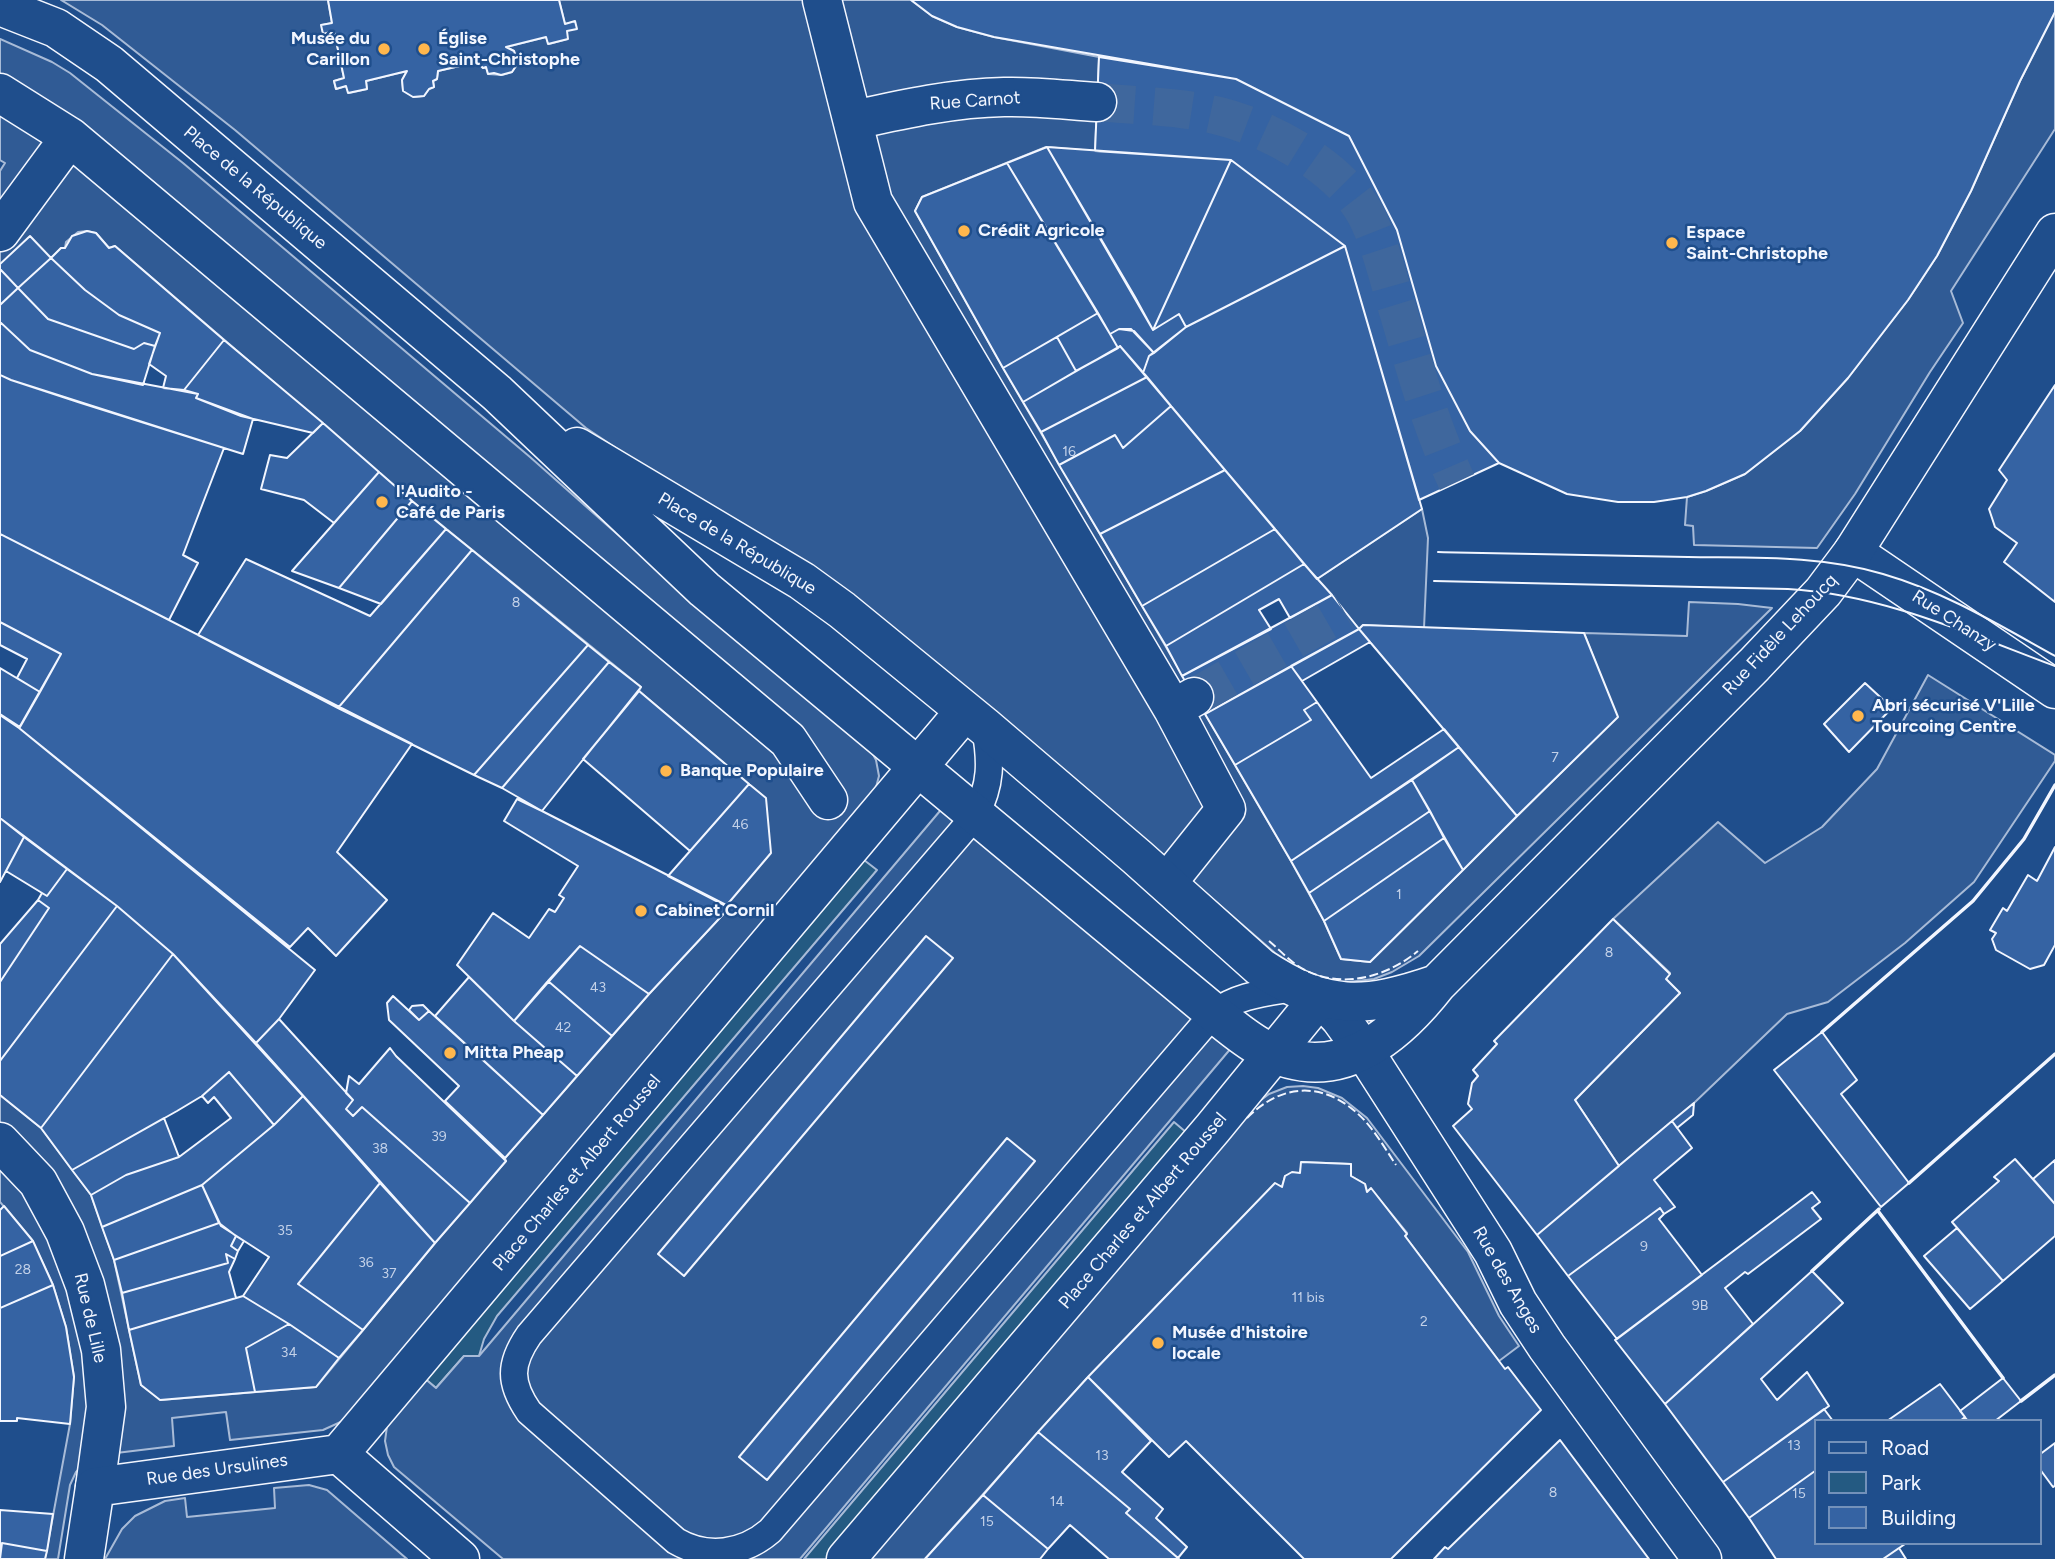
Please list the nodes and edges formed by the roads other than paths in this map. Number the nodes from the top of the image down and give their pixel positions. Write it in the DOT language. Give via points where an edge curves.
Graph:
graph roads {
  1 [pos="822,0"];
  2 [pos="0,6"];
  3 [pos="0,93"];
  4 [pos="1097,102"];
  5 [pos="854,120"];
  6 [pos="70,137"];
  7 [pos="0,232"];
  8 [pos="2055,233"];
  9 [pos="497,393"];
  10 [pos="1853,552"];
  11 [pos="2055,689"];
  12 [pos="975,719"];
  13 [pos="918,769"];
  14 [pos="828,800"];
  15 [pos="975,816"];
  16 [pos="1178,869"];
  17 [pos="1437,984"];
  18 [pos="1307,993"];
  19 [pos="1214,1013"];
  20 [pos="1364,1051"];
  21 [pos="1274,1054"];
  22 [pos="0,1142"];
  23 [pos="339,1454"];
  24 [pos="95,1486"];
  25 [pos="83,1559"];
  26 [pos="460,1559"];
  27 [pos="846,1559"];
  28 [pos="1702,1559"];
  1 -- 5 [label="main road"];
  2 -- 9 [label="main road, Place de la République" via="56,28 87,47"];
  3 -- 6 [label="main road"];
  4 -- 5 [label="main road, Rue Carnot" via="1006,97 963,100"];
  5 -- 16 [label="main road" via="873,202 1184,703 1226,809"];
  6 -- 7 [label="main road"];
  6 -- 14 [label="main road" via="788,740"];
  8 -- 10 [label="main road, Rue Fidèle Lehoucq"];
  9 -- 12 [label="main road, Place de la République" via="583,451 802,581"];
  9 -- 13 [label="main road, Place de la République" via="704,589"];
  10 -- 11 [label="main road, Rue Chanzy"];
  10 -- 17 [label="main road, Rue Fidèle Lehoucq" via="1823,592 1754,665"];
  12 -- 13 [label="main road, Place Charles et Albert Roussel"];
  12 -- 15 [label="lane" via="991,762"];
  12 -- 18 [label="main road" via="1261,967"];
  13 -- 15 [label="main road"];
  13 -- 23 [label="main road, Place Charles et Albert Roussel"];
  15 -- 19 [label="main road"];
  15 -- 19 [label="lane" via="518,1351 515,1387 530,1412 676,1541 697,1551 725,1552 749,1545 770,1531"];
  17 -- 18 [label="main road, Rue Fidèle Lehoucq" via="1374,1001 1350,1002"];
  17 -- 20 [label="main road, Rue Fidèle Lehoucq" via="1400,1026"];
  18 -- 19 [label="lane" via="1248,995"];
  18 -- 20 [label="main road, Rue des Anges" via="1340,1018"];
  18 -- 21 [label="main road, Place Charles et Albert Roussel"];
  19 -- 21 [label="main road"];
  20 -- 21 [label="main road" via="1321,1061"];
  20 -- 28 [label="main road, Rue des Anges" via="1493,1252 1547,1348"];
  21 -- 27 [label="main road, Place Charles et Albert Roussel"];
  22 -- 24 [label="main road, Rue de Lille" via="38,1182 65,1232 85,1285 101,1350 106,1407"];
  23 -- 24 [label="main road, Rue des Ursulines"];
  23 -- 26 [label="main road"];
  24 -- 25 [label="main road, Rue de Lille"];
}
